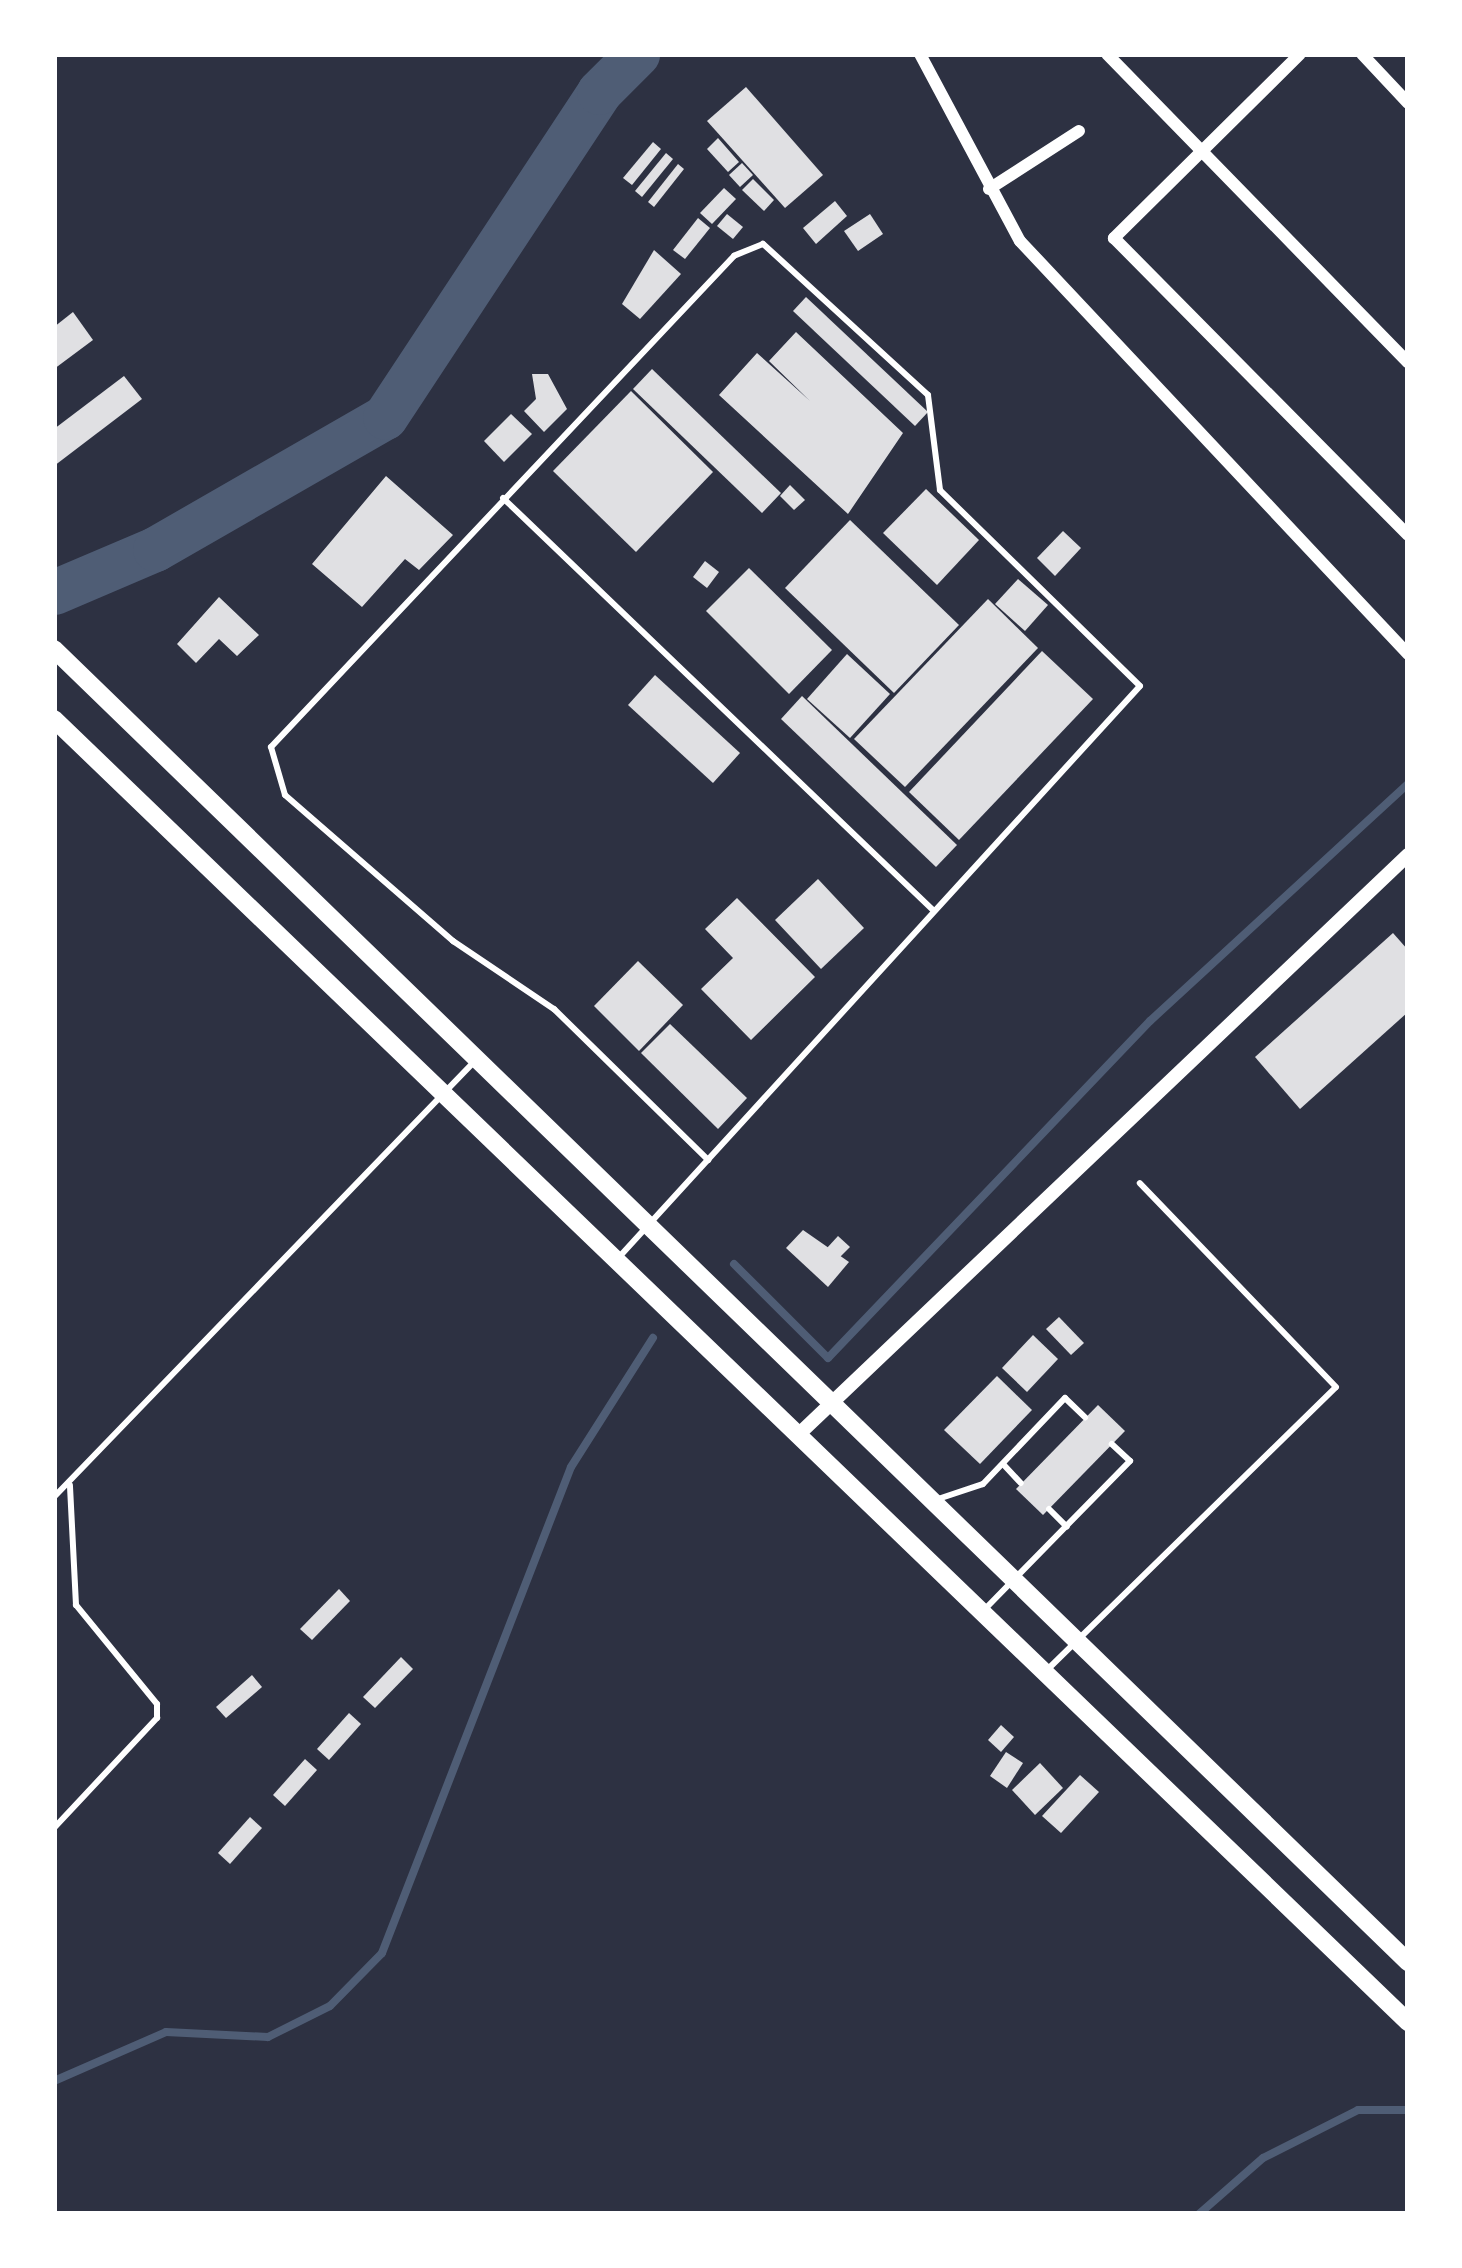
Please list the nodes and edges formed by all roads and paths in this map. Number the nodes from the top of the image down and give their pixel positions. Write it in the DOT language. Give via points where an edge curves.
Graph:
graph roads {
  1 [pos="920,54"];
  2 [pos="1107,54"];
  3 [pos="1300,54"];
  4 [pos="1362,54"];
  5 [pos="1408,103"];
  6 [pos="1079,131"];
  7 [pos="1202,148"];
  8 [pos="989,189"];
  9 [pos="1408,362"];
  10 [pos="502,497"];
  11 [pos="1408,535"];
  12 [pos="54,649"];
  13 [pos="1408,654"];
  14 [pos="54,719"];
  15 [pos="1408,854"];
  16 [pos="933,910"];
  17 [pos="473,1063"];
  18 [pos="443,1094"];
  19 [pos="708,1160"];
  20 [pos="1139,1183"];
  21 [pos="645,1229"];
  22 [pos="617,1260"];
  23 [pos="830,1406"];
  24 [pos="1085,1417"];
  25 [pos="798,1436"];
  26 [pos="1112,1444"];
  27 [pos="1002,1464"];
  28 [pos="1022,1483"];
  29 [pos="70,1485"];
  30 [pos="54,1497"];
  31 [pos="929,1502"];
  32 [pos="1048,1509"];
  33 [pos="1067,1527"];
  34 [pos="1013,1582"];
  35 [pos="982,1612"];
  36 [pos="1076,1641"];
  37 [pos="1045,1672"];
  38 [pos="54,1828"];
  39 [pos="1408,1962"];
  40 [pos="1408,2022"];
  1 -- 8 [label="street"];
  2 -- 7 [label="street"];
  3 -- 7 [label="street"];
  4 -- 5 [label="street"];
  6 -- 8 [label="street"];
  7 -- 9 [label="street"];
  7 -- 11 [label="street" via="1114,238"];
  8 -- 13 [label="street" via="1020,241"];
  10 -- 16 [label="lane"];
  10 -- 16 [label="lane" via="754,245 772,247 928,395 940,490 1140,686"];
  10 -- 19 [label="lane" via="279,731 277,783 453,941 554,1009"];
  12 -- 17 [label="main road"];
  14 -- 18 [label="main road"];
  15 -- 23 [label="street"];
  16 -- 19 [label="lane"];
  17 -- 18 [label="lane"];
  17 -- 21 [label="main road"];
  18 -- 22 [label="main road"];
  18 -- 29 [label="lane"];
  19 -- 21 [label="lane"];
  20 -- 36 [label="lane" via="1336,1387"];
  21 -- 22 [label="lane"];
  21 -- 23 [label="main road"];
  22 -- 25 [label="main road"];
  23 -- 25 [label="street"];
  23 -- 31 [label="main road"];
  24 -- 27 [label="lane" via="1065,1398"];
  25 -- 35 [label="main road"];
  26 -- 33 [label="lane" via="1130,1461"];
  27 -- 28 [label="lane"];
  27 -- 31 [label="lane" via="983,1484"];
  29 -- 30 [label="lane"];
  29 -- 38 [label="lane" via="76,1605 157,1704 157,1718"];
  31 -- 34 [label="main road"];
  32 -- 33 [label="lane"];
  33 -- 34 [label="lane"];
  34 -- 35 [label="lane"];
  34 -- 36 [label="main road"];
  35 -- 37 [label="main road"];
  36 -- 37 [label="lane"];
  36 -- 39 [label="main road"];
  37 -- 40 [label="main road"];
}
